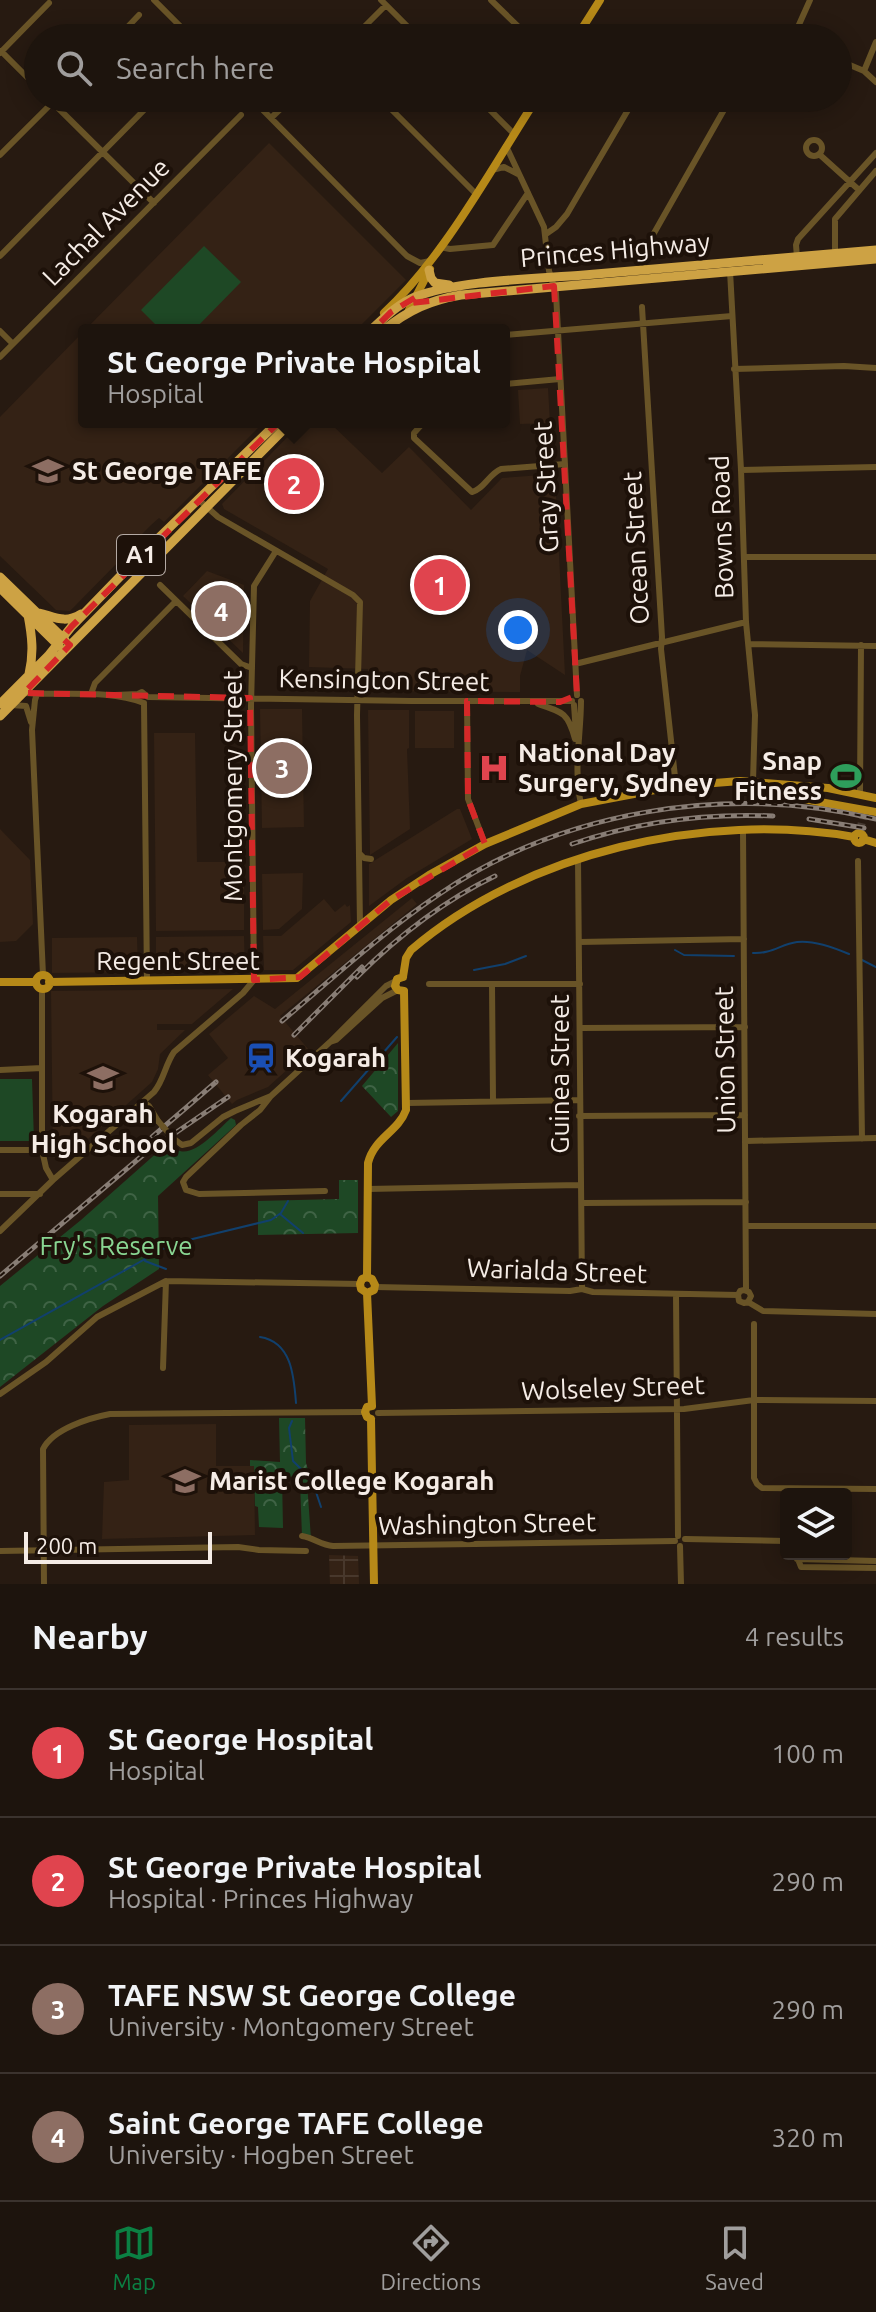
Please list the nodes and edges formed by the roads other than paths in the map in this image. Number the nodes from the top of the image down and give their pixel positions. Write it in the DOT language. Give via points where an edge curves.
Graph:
graph roads {
  1 [pos="154,0"];
  2 [pos="491,0"];
  3 [pos="600,0"];
  4 [pos="810,0"];
  5 [pos="49,3"];
  6 [pos="384,3"];
  7 [pos="139,15"];
  8 [pos="28,24"];
  9 [pos="130,24"];
  10 [pos="178,24"];
  11 [pos="365,24"];
  12 [pos="405,24"];
  13 [pos="516,24"];
  14 [pos="585,24"];
  15 [pos="799,24"];
  16 [pos="24,27"];
  17 [pos="876,42"];
  18 [pos="0,51"];
  19 [pos="852,66"];
  20 [pos="864,71"];
  21 [pos="24,74"];
  22 [pos="876,82"];
  23 [pos="41,112"];
  24 [pos="65,112"];
  25 [pos="142,112"];
  26 [pos="265,112"];
  27 [pos="277,112"];
  28 [pos="394,112"];
  29 [pos="492,112"];
  30 [pos="528,112"];
  31 [pos="627,112"];
  32 [pos="723,112"];
  33 [pos="241,115"];
  34 [pos="271,118"];
  35 [pos="514,134"];
  36 [pos="506,146"];
  37 [pos="103,152"];
  38 [pos="876,153"];
  39 [pos="819,154"];
  40 [pos="0,155"];
  41 [pos="490,171"];
  42 [pos="876,171"];
  43 [pos="518,174"];
  44 [pos="850,182"];
  45 [pos="859,190"];
  46 [pos="475,193"];
  47 [pos="528,193"];
  48 [pos="154,203"];
  49 [pos="546,234"];
  50 [pos="440,247"];
  51 [pos="876,250"];
  52 [pos="835,253"];
  53 [pos="0,256"];
  54 [pos="407,256"];
  55 [pos="797,257"];
  56 [pos="876,259"];
  57 [pos="430,265"];
  58 [pos="643,270"];
  59 [pos="730,271"];
  60 [pos="417,278"];
  61 [pos="553,282"];
  62 [pos="476,285"];
  63 [pos="416,297"];
  64 [pos="642,307"];
  65 [pos="408,312"];
  66 [pos="732,316"];
  67 [pos="374,324"];
  68 [pos="376,324"];
  69 [pos="392,324"];
  70 [pos="643,324"];
  71 [pos="558,330"];
  72 [pos="0,331"];
  73 [pos="510,334"];
  74 [pos="13,344"];
  75 [pos="0,357"];
  76 [pos="876,368"];
  77 [pos="734,369"];
  78 [pos="560,379"];
  79 [pos="510,383"];
  80 [pos="272,428"];
  81 [pos="284,428"];
  82 [pos="419,428"];
  83 [pos="565,464"];
  84 [pos="876,467"];
  85 [pos="741,470"];
  86 [pos="202,504"];
  87 [pos="276,551"];
  88 [pos="744,557"];
  89 [pos="876,557"];
  90 [pos="0,577"];
  91 [pos="160,585"];
  92 [pos="0,588"];
  93 [pos="176,601"];
  94 [pos="86,611"];
  95 [pos="39,613"];
  96 [pos="28,615"];
  97 [pos="746,622"];
  98 [pos="661,643"];
  99 [pos="749,644"];
  100 [pos="63,645"];
  101 [pos="861,645"];
  102 [pos="876,646"];
  103 [pos="575,664"];
  104 [pos="252,668"];
  105 [pos="28,678"];
  106 [pos="24,693"];
  107 [pos="37,694"];
  108 [pos="91,694"];
  109 [pos="142,698"];
  110 [pos="251,698"];
  111 [pos="576,700"];
  112 [pos="358,701"];
  113 [pos="467,701"];
  114 [pos="531,701"];
  115 [pos="0,704"];
  116 [pos="11,705"];
  117 [pos="0,716"];
  118 [pos="32,730"];
  119 [pos="575,739"];
  120 [pos="577,757"];
  121 [pos="753,781"];
  122 [pos="773,783"];
  123 [pos="800,785"];
  124 [pos="676,786"];
  125 [pos="860,794"];
  126 [pos="876,798"];
  127 [pos="808,799"];
  128 [pos="581,804"];
  129 [pos="876,812"];
  130 [pos="743,830"];
  131 [pos="876,843"];
  132 [pos="485,844"];
  133 [pos="358,850"];
  134 [pos="371,859"];
  135 [pos="578,859"];
  136 [pos="858,861"];
  137 [pos="360,926"];
  138 [pos="744,939"];
  139 [pos="579,942"];
  140 [pos="254,980"];
  141 [pos="147,981"];
  142 [pos="0,982"];
  143 [pos="42,982"];
  144 [pos="429,984"];
  145 [pos="492,984"];
  146 [pos="580,984"];
  147 [pos="400,985"];
  148 [pos="745,1027"];
  149 [pos="581,1028"];
  150 [pos="42,1068"];
  151 [pos="0,1070"];
  152 [pos="271,1096"];
  153 [pos="493,1100"];
  154 [pos="579,1100"];
  155 [pos="143,1102"];
  156 [pos="407,1103"];
  157 [pos="246,1106"];
  158 [pos="235,1111"];
  159 [pos="745,1115"];
  160 [pos="579,1116"];
  161 [pos="125,1118"];
  162 [pos="250,1118"];
  163 [pos="154,1119"];
  164 [pos="241,1125"];
  165 [pos="876,1138"];
  166 [pos="862,1139"];
  167 [pos="746,1141"];
  168 [pos="0,1150"];
  169 [pos="42,1150"];
  170 [pos="53,1180"];
  171 [pos="581,1185"];
  172 [pos="367,1189"];
  173 [pos="325,1191"];
  174 [pos="0,1194"];
  175 [pos="40,1194"];
  176 [pos="746,1202"];
  177 [pos="582,1203"];
  178 [pos="747,1226"];
  179 [pos="876,1226"];
  180 [pos="0,1231"];
  181 [pos="367,1277"];
  182 [pos="166,1281"];
  183 [pos="360,1284"];
  184 [pos="582,1289"];
  185 [pos="371,1290"];
  186 [pos="746,1290"];
  187 [pos="676,1294"];
  188 [pos="738,1295"];
  189 [pos="748,1302"];
  190 [pos="876,1314"];
  191 [pos="754,1324"];
  192 [pos="163,1368"];
  193 [pos="0,1394"];
  194 [pos="754,1400"];
  195 [pos="876,1401"];
  196 [pos="678,1409"];
  197 [pos="372,1413"];
  198 [pos="876,1489"];
  199 [pos="302,1536"];
  200 [pos="680,1540"];
  201 [pos="780,1541"];
  202 [pos="373,1545"];
  203 [pos="43,1550"];
  204 [pos="0,1551"];
  205 [pos="306,1551"];
  206 [pos="798,1560"];
  207 [pos="852,1560"];
  208 [pos="876,1561"];
  209 [pos="876,1568"];
  210 [pos="44,1584"];
  211 [pos="374,1584"];
  212 [pos="681,1584"];
  1 -- 10 [label="street"];
  2 -- 13 [label="street"];
  3 -- 14 [label="main road"];
  4 -- 15 [label="street"];
  5 -- 8 [label="street"];
  6 -- 11 [label="street"];
  6 -- 12 [label="street"];
  7 -- 9 [label="street"];
  16 -- 18 [label="street"];
  17 -- 20 [label="street"];
  18 -- 21 [label="street"];
  19 -- 20 [label="street"];
  20 -- 22 [label="street"];
  23 -- 40 [label="street"];
  24 -- 37 [label="street"];
  25 -- 37 [label="street"];
  26 -- 34 [label="street"];
  27 -- 34 [label="street"];
  28 -- 46 [label="street"];
  29 -- 35 [label="street"];
  30 -- 35 [label="main road"];
  31 -- 49 [label="street" via="567,214"];
  32 -- 58 [label="street" via="645,249"];
  33 -- 48 [label="street, Lachal Avenue"];
  34 -- 54 [label="street"];
  35 -- 36 [label="main road"];
  36 -- 41 [label="main road"];
  36 -- 43 [label="street, Gray Street"];
  37 -- 48 [label="street"];
  37 -- 53 [label="street"];
  38 -- 44 [label="street"];
  39 -- 44 [label="street"];
  41 -- 43 [label="street" via="504,167"];
  41 -- 46 [label="main road"];
  42 -- 45 [label="street"];
  43 -- 47 [label="street, Gray Street"];
  44 -- 45 [label="street"];
  44 -- 55 [label="street" via="798,239"];
  45 -- 52 [label="street" via="835,219"];
  46 -- 50 [label="main road"];
  47 -- 49 [label="street, Gray Street"];
  47 -- 50 [label="street" via="493,245"];
  48 -- 74 [label="street, Lachal Avenue"];
  49 -- 61 [label="street, Gray Street"];
  50 -- 57 [label="main road"];
  51 -- 52 [label="highway, Princes Highway"];
  52 -- 55 [label="highway, Princes Highway"];
  54 -- 57 [label="street"];
  54 -- 60 [label="street"];
  55 -- 58 [label="highway, Princes Highway"];
  56 -- 59 [label="highway, Princes Highway"];
  57 -- 60 [label="main road"];
  57 -- 62 [label="highway" via="432,281 439,285"];
  57 -- 63 [label="main road"];
  58 -- 61 [label="highway, Princes Highway"];
  59 -- 61 [label="highway, Princes Highway"];
  59 -- 66 [label="street, Bowns Road"];
  60 -- 67 [label="main road"];
  61 -- 62 [label="highway, Princes Highway"];
  61 -- 65 [label="highway, Princes Highway" via="443,298"];
  61 -- 71 [label="street, Gray Street"];
  62 -- 63 [label="highway, Princes Highway"];
  63 -- 65 [label="main road"];
  63 -- 68 [label="highway, Princes Highway"];
  64 -- 70 [label="street, Ocean Street"];
  65 -- 69 [label="highway, Princes Highway"];
  66 -- 70 [label="street"];
  66 -- 77 [label="street, Bowns Road"];
  70 -- 71 [label="street"];
  70 -- 98 [label="street, Ocean Street"];
  71 -- 73 [label="street"];
  71 -- 78 [label="street, Gray Street"];
  72 -- 74 [label="street"];
  74 -- 75 [label="street, Lachal Avenue"];
  76 -- 77 [label="street"];
  77 -- 85 [label="street, Bowns Road"];
  78 -- 79 [label="street"];
  78 -- 83 [label="street, Gray Street"];
  80 -- 86 [label="highway, A1"];
  81 -- 86 [label="highway, A1"];
  82 -- 83 [label="street" via="414,438 472,492 501,469"];
  83 -- 103 [label="street, Gray Street"];
  84 -- 85 [label="street"];
  85 -- 88 [label="street, Bowns Road"];
  86 -- 87 [label="street"];
  86 -- 94 [label="highway, A1" via="147,549"];
  86 -- 100 [label="highway, A1"];
  87 -- 104 [label="street, Montgomery Street" via="254,586"];
  87 -- 112 [label="street" via="360,602"];
  88 -- 89 [label="street"];
  88 -- 97 [label="street, Bowns Road"];
  90 -- 95 [label="highway"];
  91 -- 93 [label="street"];
  92 -- 96 [label="highway"];
  93 -- 104 [label="street" via="241,664"];
  93 -- 108 [label="street" via="95,683"];
  94 -- 95 [label="highway" via="67,620"];
  94 -- 100 [label="highway, A1"];
  95 -- 100 [label="highway"];
  96 -- 100 [label="highway"];
  96 -- 105 [label="highway" via="33,642"];
  97 -- 98 [label="street"];
  97 -- 99 [label="street, Bowns Road"];
  98 -- 103 [label="street"];
  98 -- 124 [label="street, Ocean Street"];
  99 -- 101 [label="street"];
  99 -- 121 [label="street, Bowns Road"];
  100 -- 105 [label="highway"];
  100 -- 106 [label="highway"];
  101 -- 102 [label="street"];
  101 -- 125 [label="street"];
  103 -- 111 [label="street, Gray Street"];
  104 -- 110 [label="street, Montgomery Street"];
  105 -- 115 [label="highway"];
  106 -- 107 [label="street, Kensington Street"];
  106 -- 116 [label="highway"];
  107 -- 108 [label="street, Kensington Street"];
  107 -- 118 [label="street"];
  108 -- 109 [label="street, Kensington Street"];
  109 -- 110 [label="street, Kensington Street"];
  109 -- 141 [label="street"];
  110 -- 112 [label="street, Kensington Street"];
  110 -- 140 [label="street, Montgomery Street"];
  111 -- 114 [label="street, Kensington Street"];
  111 -- 119 [label="street, Gray Street"];
  111 -- 120 [label="street, Gray Street"];
  112 -- 113 [label="street, Kensington Street"];
  112 -- 133 [label="street"];
  113 -- 114 [label="street, Kensington Street"];
  113 -- 132 [label="street" via="468,799"];
  114 -- 119 [label="street" via="565,715"];
  116 -- 117 [label="highway"];
  116 -- 118 [label="street" via="26,706"];
  118 -- 143 [label="street"];
  119 -- 120 [label="street, Gray Street"];
  120 -- 128 [label="street, Gray Street"];
  121 -- 122 [label="main road"];
  121 -- 124 [label="main road"];
  122 -- 123 [label="main road"];
  122 -- 127 [label="main road"];
  123 -- 125 [label="main road"];
  123 -- 127 [label="main road" via="800,794"];
  124 -- 128 [label="main road"];
  125 -- 126 [label="main road"];
  127 -- 129 [label="main road"];
  128 -- 132 [label="main road"];
  130 -- 131 [label="main road" via="802,829 859,835"];
  130 -- 135 [label="main road" via="666,837"];
  130 -- 138 [label="street, Union Street"];
  132 -- 137 [label="main road" via="402,893"];
  133 -- 134 [label="street"];
  133 -- 137 [label="street"];
  135 -- 139 [label="street, Guinea Street"];
  135 -- 147 [label="main road" via="501,891 454,920 409,952"];
  136 -- 166 [label="street"];
  137 -- 140 [label="main road, Regent Street" via="306,973 294,979"];
  138 -- 139 [label="street"];
  138 -- 148 [label="street, Union Street"];
  139 -- 146 [label="street, Guinea Street"];
  140 -- 141 [label="main road, Regent Street"];
  140 -- 155 [label="street" via="177,1049 160,1084"];
  141 -- 143 [label="main road, Regent Street"];
  142 -- 143 [label="main road, Regent Street"];
  143 -- 150 [label="street"];
  144 -- 145 [label="street"];
  145 -- 146 [label="street"];
  145 -- 153 [label="street"];
  146 -- 149 [label="street, Guinea Street"];
  147 -- 152 [label="street" via="386,986"];
  147 -- 156 [label="main road"];
  148 -- 149 [label="street"];
  148 -- 159 [label="street, Union Street"];
  149 -- 154 [label="street, Guinea Street"];
  150 -- 151 [label="street"];
  150 -- 169 [label="street"];
  152 -- 157 [label="street"];
  152 -- 162 [label="street"];
  153 -- 154 [label="street"];
  153 -- 156 [label="street"];
  154 -- 160 [label="street, Guinea Street"];
  155 -- 161 [label="street"];
  155 -- 163 [label="street"];
  156 -- 172 [label="main road" via="404,1117 371,1152"];
  157 -- 158 [label="street"];
  157 -- 162 [label="street"];
  158 -- 163 [label="street, bridge" via="182,1145"];
  158 -- 164 [label="street"];
  159 -- 160 [label="street"];
  159 -- 167 [label="street, Union Street"];
  160 -- 171 [label="street, Guinea Street"];
  161 -- 163 [label="street"];
  161 -- 170 [label="street"];
  162 -- 164 [label="street"];
  164 -- 173 [label="street" via="186,1177 187,1192"];
  165 -- 166 [label="street"];
  166 -- 167 [label="street"];
  167 -- 176 [label="street, Union Street"];
  168 -- 169 [label="street"];
  169 -- 170 [label="street"];
  170 -- 175 [label="street"];
  171 -- 172 [label="street"];
  171 -- 177 [label="street, Guinea Street"];
  172 -- 181 [label="main road"];
  174 -- 175 [label="street"];
  175 -- 180 [label="street"];
  176 -- 177 [label="street"];
  176 -- 178 [label="street, Union Street"];
  177 -- 184 [label="street, Guinea Street"];
  178 -- 179 [label="street"];
  178 -- 186 [label="street, Union Street"];
  181 -- 183 [label="main road"];
  181 -- 185 [label="main road" via="374,1281"];
  182 -- 183 [label="street"];
  182 -- 192 [label="street"];
  182 -- 193 [label="street" via="97,1317"];
  183 -- 185 [label="main road" via="363,1291"];
  184 -- 185 [label="street, Warialda Street"];
  184 -- 187 [label="street, Warialda Street"];
  185 -- 197 [label="main road"];
  186 -- 188 [label="street"];
  186 -- 189 [label="street"];
  187 -- 188 [label="street, Warialda Street"];
  187 -- 196 [label="street"];
  188 -- 189 [label="street" via="741,1302"];
  189 -- 190 [label="street" via="774,1313"];
  191 -- 194 [label="street"];
  194 -- 195 [label="street, Wolseley Street"];
  194 -- 196 [label="street, Wolseley Street"];
  194 -- 198 [label="street" via="754,1478 762,1488"];
  196 -- 197 [label="street, Wolseley Street"];
  196 -- 200 [label="street"];
  197 -- 202 [label="main road"];
  197 -- 203 [label="street, Wolseley Street" via="90,1418 43,1449"];
  199 -- 202 [label="street, Washington Street" via="322,1545"];
  200 -- 201 [label="street, Washington Street"];
  200 -- 202 [label="street, Washington Street"];
  200 -- 212 [label="street"];
  202 -- 211 [label="main road"];
  203 -- 204 [label="street"];
  203 -- 205 [label="street"];
  203 -- 210 [label="street"];
  206 -- 209 [label="street" via="801,1567"];
  207 -- 208 [label="street"];
}
